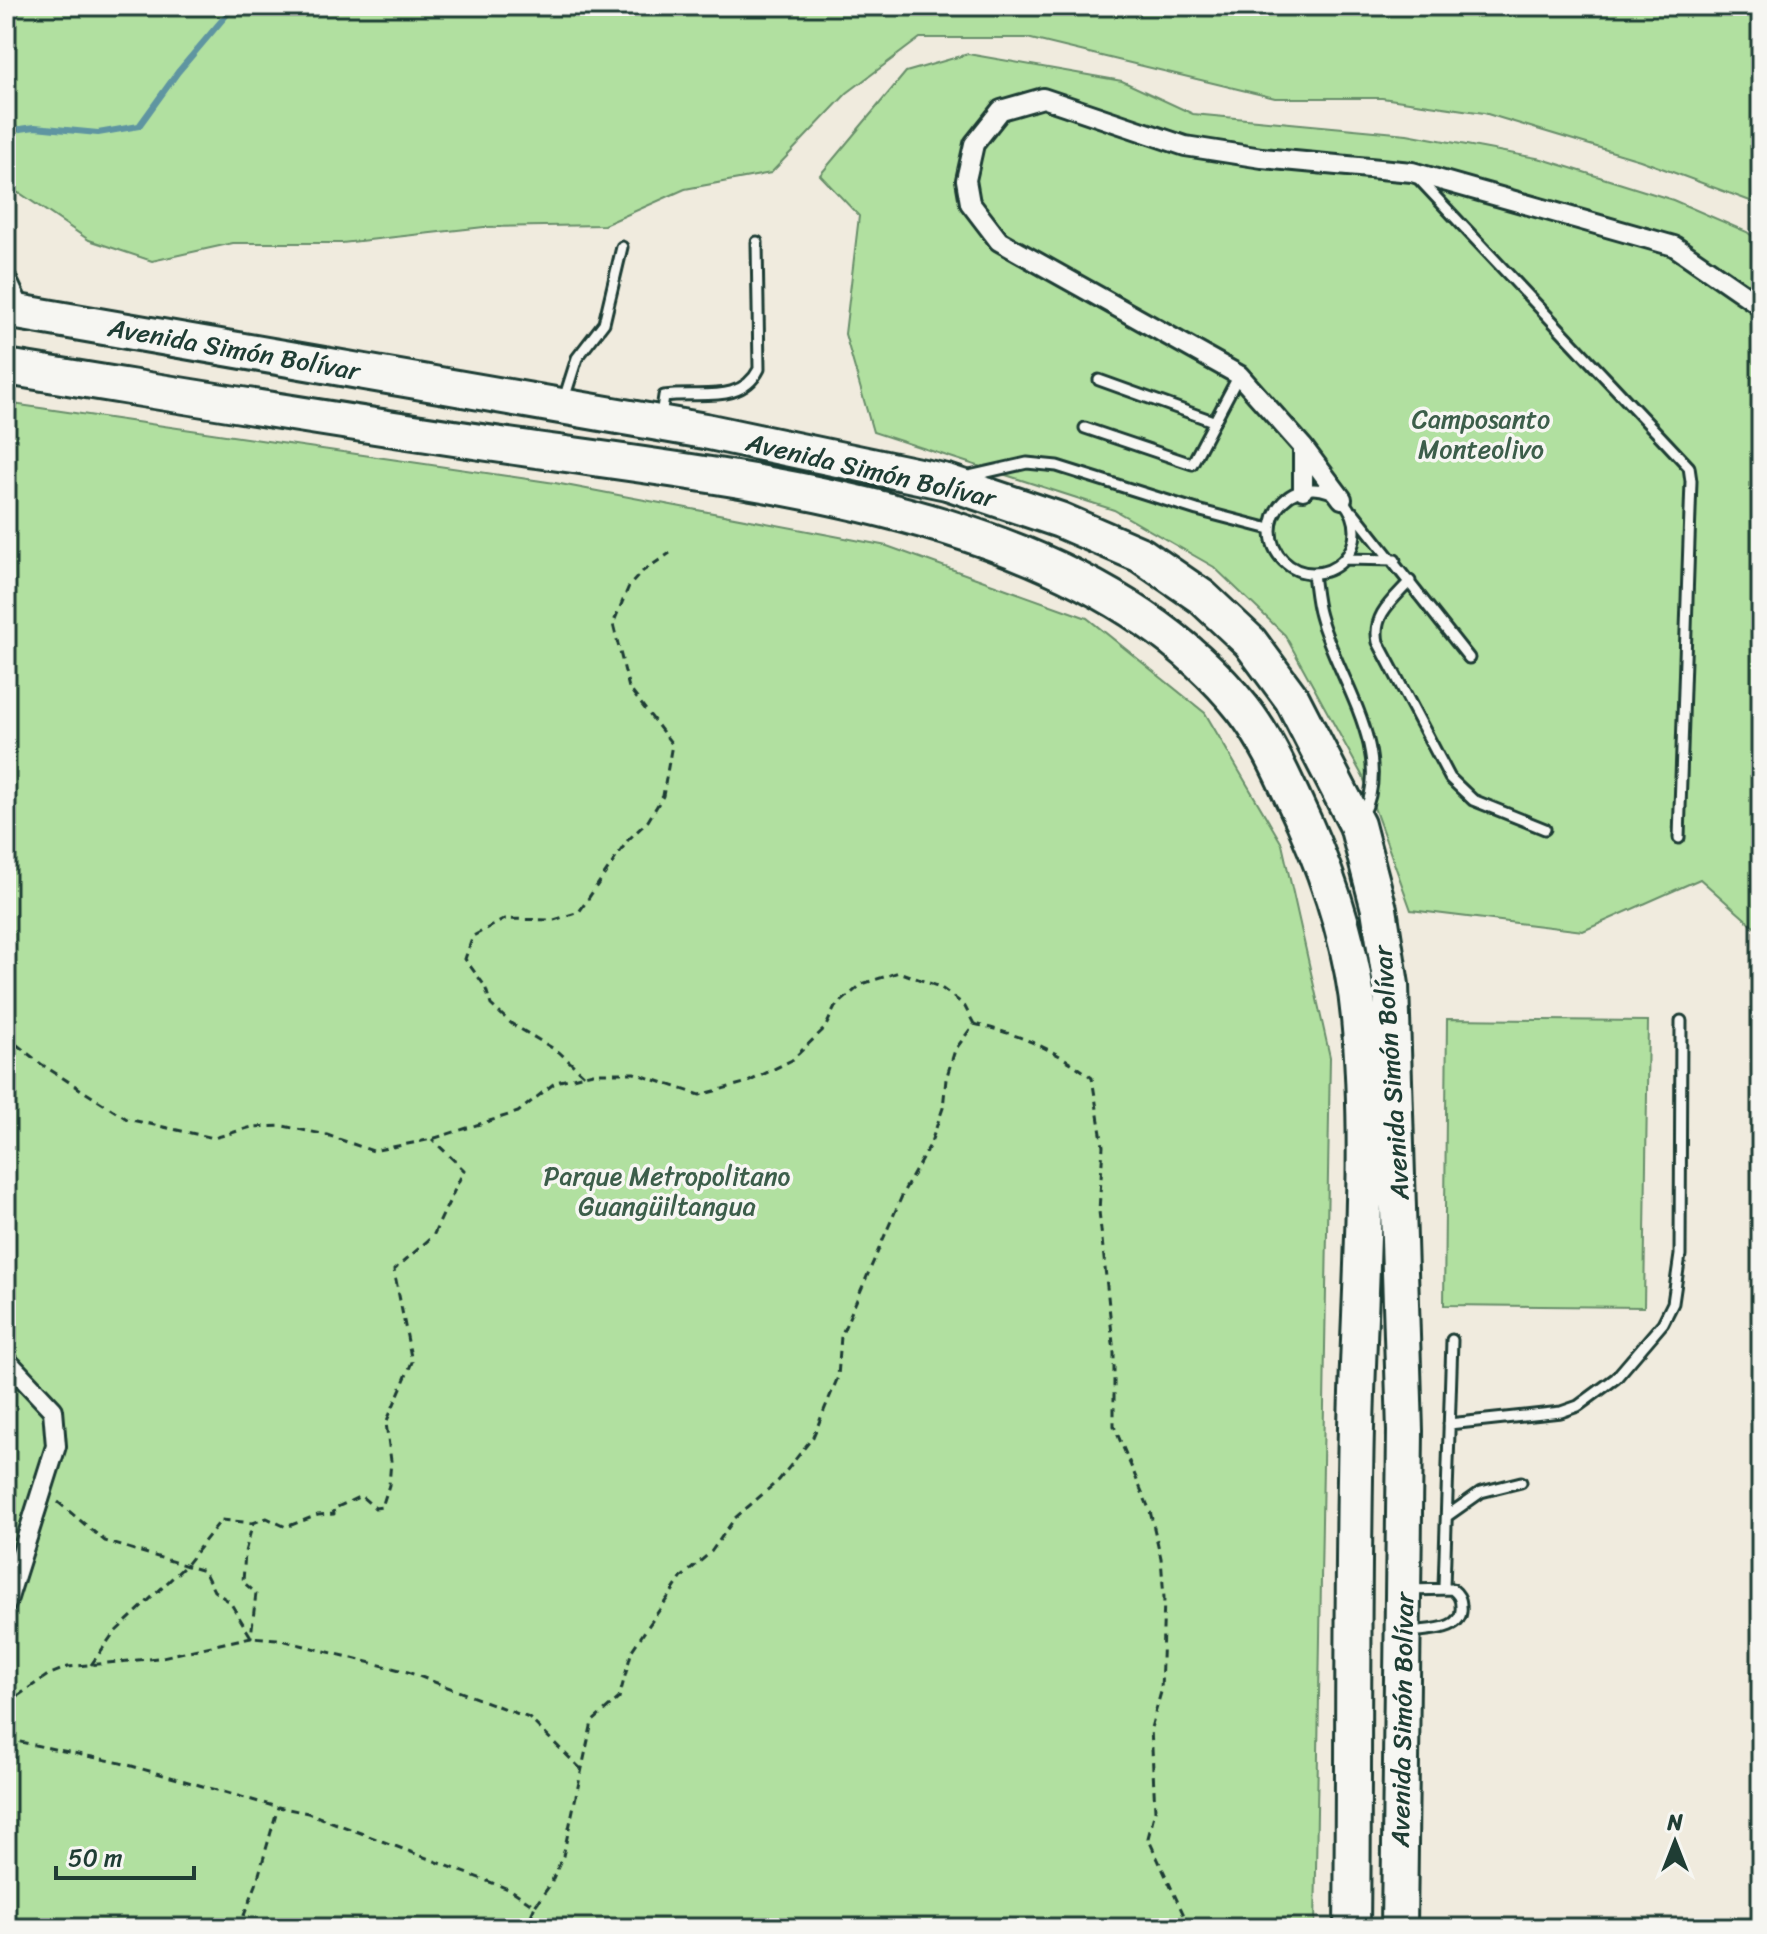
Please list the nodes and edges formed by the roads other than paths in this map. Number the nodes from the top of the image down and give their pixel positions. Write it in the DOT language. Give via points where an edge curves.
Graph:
graph roads {
  1 [pos="1412,172"];
  2 [pos="757,242"];
  3 [pos="622,247"];
  4 [pos="6,268"];
  5 [pos="1761,306"];
  6 [pos="17,311"];
  7 [pos="6,367"];
  8 [pos="1239,375"];
  9 [pos="1099,380"];
  10 [pos="563,407"];
  11 [pos="1213,421"];
  12 [pos="661,423"];
  13 [pos="1085,428"];
  14 [pos="1303,447"];
  15 [pos="947,482"];
  16 [pos="1303,490"];
  17 [pos="1346,504"];
  18 [pos="1270,529"];
  19 [pos="1346,559"];
  20 [pos="1395,560"];
  21 [pos="1313,574"];
  22 [pos="1410,581"];
  23 [pos="1469,658"];
  24 [pos="1357,825"];
  25 [pos="1545,829"];
  26 [pos="1679,838"];
  27 [pos="1681,1021"];
  28 [pos="1452,1340"];
  29 [pos="6,1360"];
  30 [pos="1449,1424"];
  31 [pos="1521,1482"];
  32 [pos="1447,1516"];
  33 [pos="10,1576"];
  34 [pos="1444,1587"];
  35 [pos="1404,1591"];
  36 [pos="6,1604"];
  37 [pos="1404,1633"];
  38 [pos="1403,1689"];
  39 [pos="1355,1690"];
  40 [pos="1352,1928"];
  41 [pos="1399,1928"];
  1 -- 5 [label="street" via="1674,246"];
  1 -- 8 [label="street" via="1185,146 1043,98 1001,110 974,144 966,180 970,203 999,241"];
  1 -- 26 [label="lane" via="1689,467"];
  2 -- 12 [label="lane" via="759,369 752,383 738,392 664,396"];
  3 -- 10 [label="lane" via="604,323 577,358"];
  4 -- 6 [label="lane"];
  6 -- 10 [label="highway, Avenida Simón Bolívar"];
  7 -- 39 [label="highway, Avenida Simón Bolívar" via="699,471 919,517 1036,559 1125,608 1196,659 1245,712 1282,774 1321,861 1345,940 1359,1016 1363,1162"];
  8 -- 11 [label="lane"];
  8 -- 14 [label="street"];
  9 -- 11 [label="lane"];
  10 -- 12 [label="highway, Avenida Simón Bolívar"];
  11 -- 13 [label="lane" via="1192,464"];
  12 -- 15 [label="highway, Avenida Simón Bolívar"];
  14 -- 16 [label="street"];
  14 -- 17 [label="street"];
  15 -- 18 [label="lane" via="1006,466 1057,466"];
  15 -- 24 [label="highway, Avenida Simón Bolívar" via="1060,520 1141,555 1202,597 1250,642 1292,699"];
  16 -- 17 [label="lane" via="1330,492"];
  16 -- 18 [label="lane" via="1280,504"];
  17 -- 19 [label="lane" via="1356,537"];
  17 -- 20 [label="lane"];
  18 -- 21 [label="lane" via="1272,543 1287,565"];
  19 -- 20 [label="lane"];
  19 -- 21 [label="lane"];
  20 -- 22 [label="lane"];
  21 -- 24 [label="lane" via="1320,616 1369,746 1372,788"];
  22 -- 23 [label="lane"];
  22 -- 25 [label="lane" via="1378,616 1375,630 1450,778 1473,800"];
  24 -- 35 [label="highway, Avenida Simón Bolívar" via="1379,909 1391,985 1405,1431"];
  27 -- 30 [label="lane" via="1680,1255 1669,1313 1616,1378 1578,1406"];
  28 -- 30 [label="lane"];
  29 -- 33 [label="street" via="53,1410 56,1446"];
  30 -- 32 [label="lane"];
  31 -- 32 [label="lane" via="1481,1492"];
  32 -- 34 [label="lane"];
  33 -- 36 [label="street"];
  34 -- 35 [label="lane"];
  34 -- 37 [label="lane" via="1457,1594 1460,1618 1451,1625"];
  35 -- 37 [label="highway, Avenida Simón Bolívar"];
  37 -- 38 [label="highway, Avenida Simón Bolívar"];
  38 -- 39 [label="highway"];
  38 -- 41 [label="highway, Avenida Simón Bolívar"];
  39 -- 40 [label="highway, Avenida Simón Bolívar"];
}
